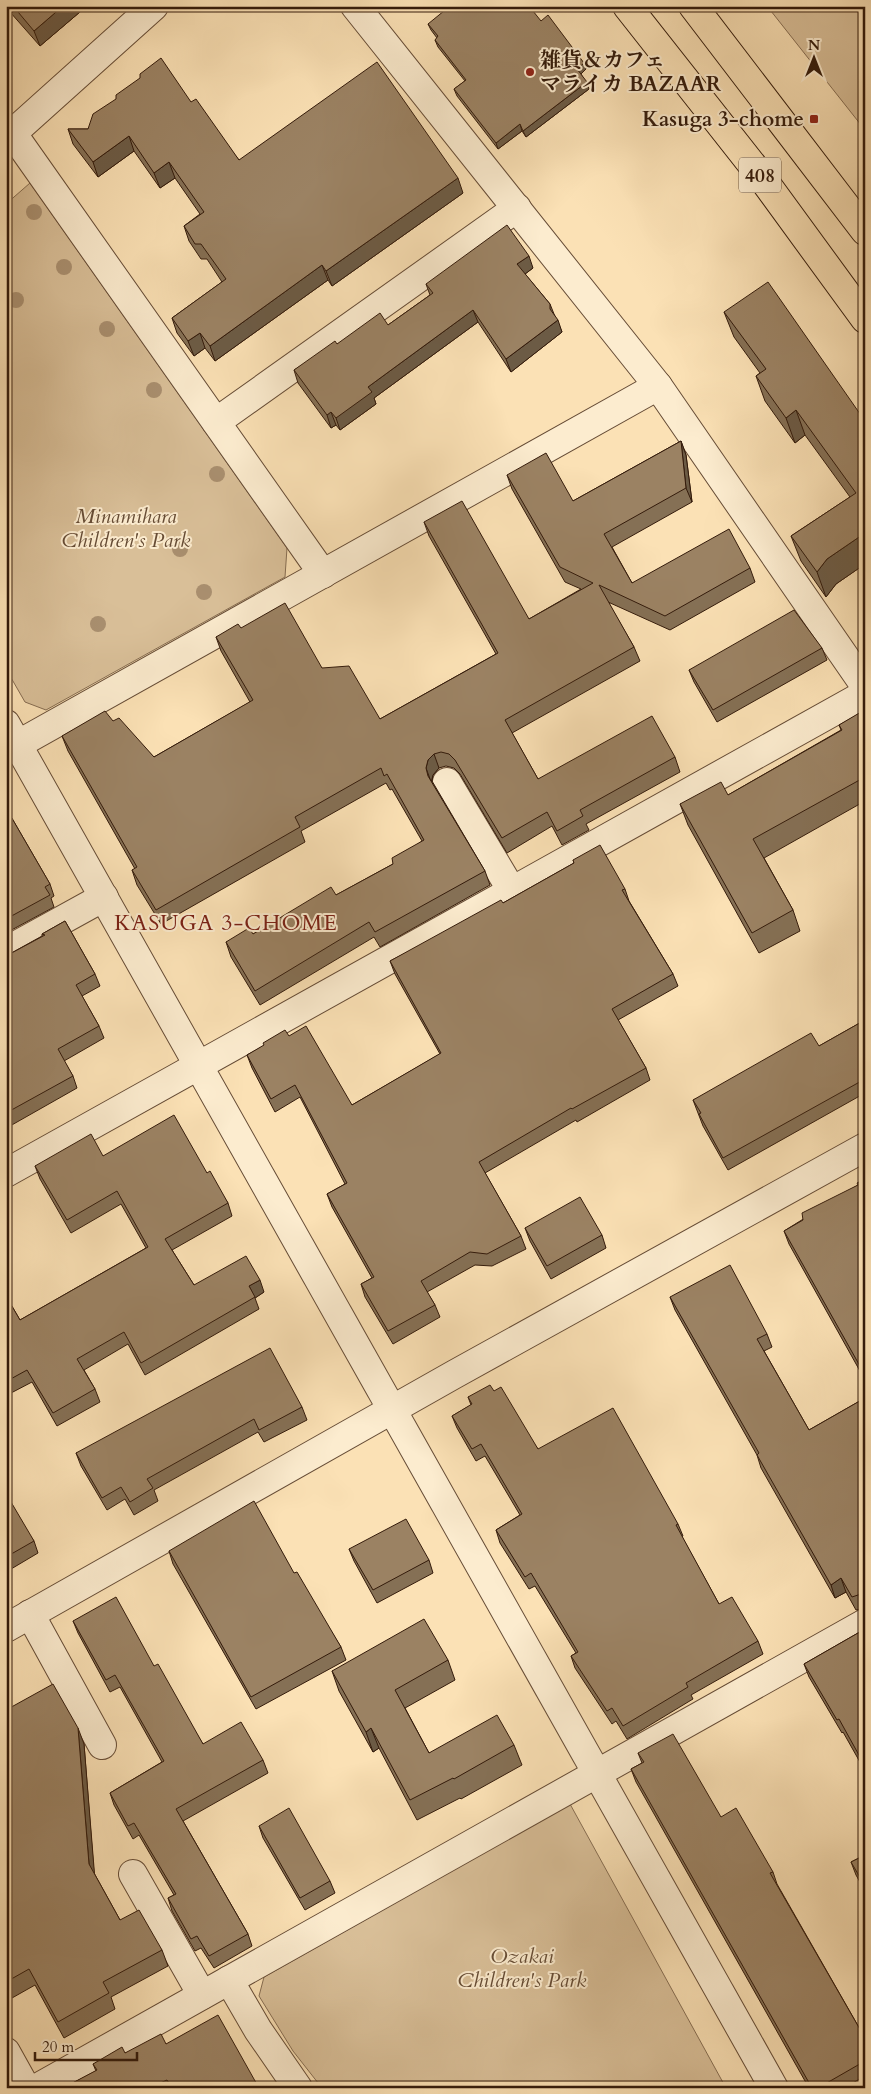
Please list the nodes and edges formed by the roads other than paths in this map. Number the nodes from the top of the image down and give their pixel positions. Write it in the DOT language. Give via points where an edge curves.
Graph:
graph roads {
  1 [pos="154,6"];
  2 [pos="355,6"];
  3 [pos="627,6"];
  4 [pos="693,6"];
  5 [pos="10,136"];
  6 [pos="517,208"];
  7 [pos="865,231"];
  8 [pos="865,319"];
  9 [pos="658,386"];
  10 [pos="216,422"];
  11 [pos="323,574"];
  12 [pos="865,686"];
  13 [pos="865,694"];
  14 [pos="10,740"];
  15 [pos="447,782"];
  16 [pos="512,891"];
  17 [pos="104,897"];
  18 [pos="6,951"];
  19 [pos="197,1066"];
  20 [pos="865,1147"];
  21 [pos="6,1173"];
  22 [pos="392,1410"];
  23 [pos="30,1614"];
  24 [pos="865,1624"];
  25 [pos="6,1628"];
  26 [pos="102,1745"];
  27 [pos="596,1774"];
  28 [pos="133,1874"];
  29 [pos="229,1980"];
  30 [pos="202,1995"];
  31 [pos="6,2052"];
  32 [pos="26,2088"];
  33 [pos="37,2088"];
  34 [pos="298,2088"];
  35 [pos="774,2088"];
  1 -- 5 [label="street"];
  2 -- 6 [label="street"];
  3 -- 8 [label="highway, 408" via="757,171"];
  4 -- 7 [label="highway, 408"];
  5 -- 10 [label="street"];
  6 -- 9 [label="street"];
  6 -- 10 [label="street"];
  9 -- 11 [label="street"];
  9 -- 12 [label="street"];
  10 -- 11 [label="street"];
  11 -- 14 [label="street"];
  13 -- 16 [label="street"];
  14 -- 17 [label="street"];
  15 -- 16 [label="street"];
  16 -- 19 [label="street"];
  17 -- 18 [label="street"];
  17 -- 19 [label="street"];
  19 -- 21 [label="street"];
  19 -- 22 [label="street"];
  20 -- 22 [label="street"];
  22 -- 23 [label="street"];
  22 -- 27 [label="street"];
  23 -- 25 [label="street"];
  23 -- 26 [label="street"];
  24 -- 27 [label="street"];
  27 -- 29 [label="street"];
  27 -- 35 [label="street"];
  28 -- 30 [label="street"];
  29 -- 30 [label="street"];
  29 -- 34 [label="street"];
  30 -- 33 [label="street"];
  31 -- 32 [label="street"];
}
